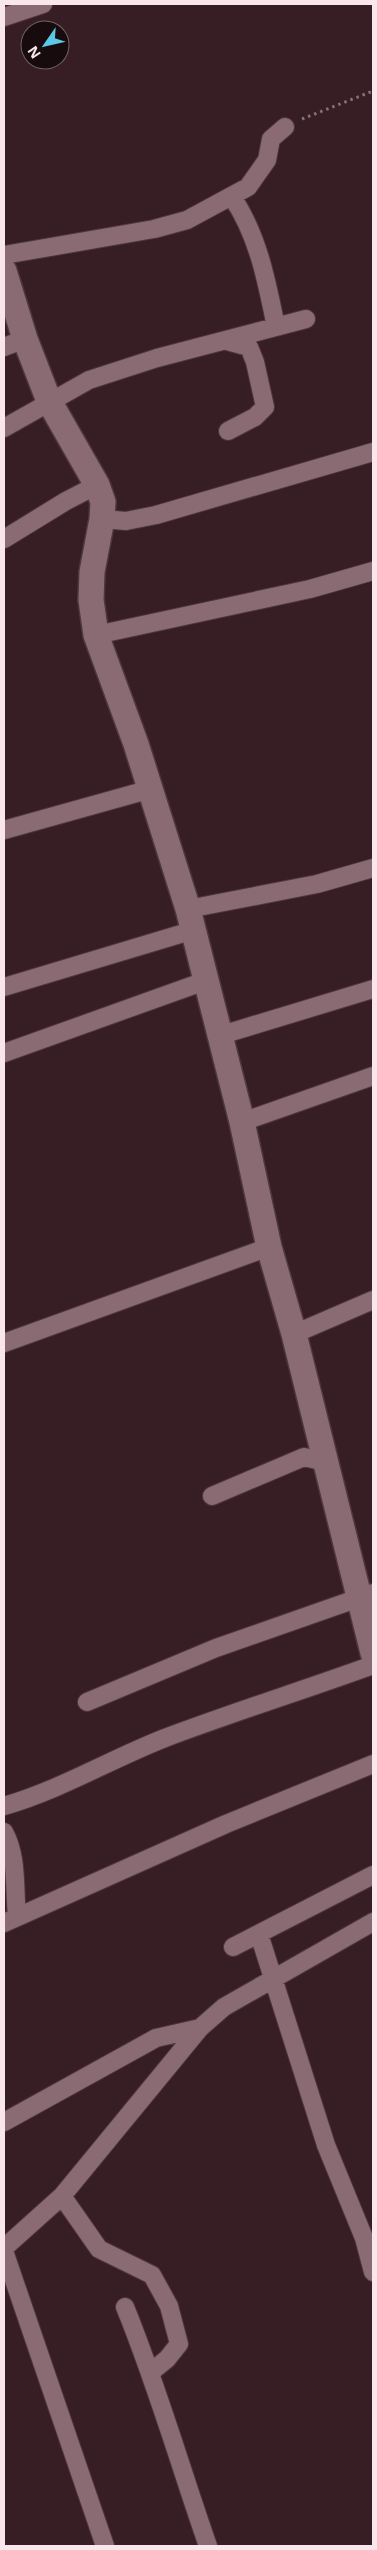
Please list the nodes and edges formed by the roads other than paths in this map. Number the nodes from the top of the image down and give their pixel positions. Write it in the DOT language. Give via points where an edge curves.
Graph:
graph roads {
  1 [pos="43,4"];
  2 [pos="4,17"];
  3 [pos="284,127"];
  4 [pos="232,197"];
  5 [pos="4,255"];
  6 [pos="4,271"];
  7 [pos="306,319"];
  8 [pos="276,327"];
  9 [pos="224,341"];
  10 [pos="14,343"];
  11 [pos="49,401"];
  12 [pos="4,428"];
  13 [pos="228,431"];
  14 [pos="373,452"];
  15 [pos="97,485"];
  16 [pos="102,519"];
  17 [pos="4,539"];
  18 [pos="373,571"];
  19 [pos="96,634"];
  20 [pos="151,789"];
  21 [pos="4,830"];
  22 [pos="373,868"];
  23 [pos="191,920"];
  24 [pos="205,981"];
  25 [pos="4,987"];
  26 [pos="373,988"];
  27 [pos="218,1036"];
  28 [pos="4,1053"];
  29 [pos="373,1076"];
  30 [pos="242,1122"];
  31 [pos="269,1247"];
  32 [pos="373,1300"];
  33 [pos="294,1334"];
  34 [pos="4,1343"];
  35 [pos="325,1462"];
  36 [pos="212,1496"];
  37 [pos="367,1595"];
  38 [pos="373,1653"];
  39 [pos="373,1665"];
  40 [pos="87,1702"];
  41 [pos="373,1764"];
  42 [pos="4,1806"];
  43 [pos="4,1832"];
  44 [pos="373,1875"];
  45 [pos="10,1920"];
  46 [pos="373,1922"];
  47 [pos="259,1934"];
  48 [pos="233,1948"];
  49 [pos="274,1977"];
  50 [pos="200,2028"];
  51 [pos="4,2122"];
  52 [pos="62,2196"];
  53 [pos="4,2250"];
  54 [pos="373,2272"];
  55 [pos="125,2307"];
  56 [pos="151,2372"];
  57 [pos="105,2546"];
  58 [pos="208,2546"];
  1 -- 2 [label="street"];
  3 -- 4 [label="street" via="271,139 267,160 248,187"];
  4 -- 5 [label="street" via="187,220 154,229"];
  4 -- 8 [label="street" via="246,217 266,278"];
  6 -- 10 [label="street"];
  7 -- 8 [label="street"];
  8 -- 9 [label="street"];
  9 -- 11 [label="street" via="88,380"];
  9 -- 13 [label="street" via="249,347 256,362 265,407 255,417"];
  10 -- 11 [label="street"];
  11 -- 12 [label="street"];
  11 -- 15 [label="street"];
  14 -- 16 [label="street" via="156,515 126,522"];
  15 -- 16 [label="street" via="103,502"];
  15 -- 17 [label="street"];
  16 -- 19 [label="street" via="92,572 91,600"];
  18 -- 19 [label="street" via="310,589"];
  19 -- 20 [label="street"];
  20 -- 21 [label="street"];
  20 -- 23 [label="street"];
  22 -- 23 [label="street"];
  23 -- 24 [label="street"];
  23 -- 25 [label="street"];
  24 -- 27 [label="street"];
  24 -- 28 [label="street"];
  26 -- 27 [label="street"];
  27 -- 30 [label="street"];
  29 -- 30 [label="street"];
  30 -- 31 [label="street"];
  31 -- 33 [label="street"];
  31 -- 34 [label="street"];
  32 -- 33 [label="street"];
  33 -- 35 [label="street"];
  35 -- 36 [label="street" via="304,1457"];
  35 -- 37 [label="street"];
  37 -- 38 [label="street"];
  37 -- 40 [label="street" via="216,1648"];
  39 -- 42 [label="street" via="165,1738 43,1793"];
  41 -- 45 [label="street" via="226,1824"];
  43 -- 45 [label="street" via="15,1873"];
  44 -- 47 [label="street"];
  46 -- 49 [label="street"];
  47 -- 48 [label="street"];
  47 -- 49 [label="street"];
  49 -- 50 [label="street" via="224,2007"];
  49 -- 54 [label="street" via="326,2145 364,2238"];
  50 -- 51 [label="street" via="156,2038"];
  50 -- 52 [label="street"];
  52 -- 53 [label="street"];
  52 -- 56 [label="street" via="98,2249 152,2275 169,2306 179,2344"];
  53 -- 57 [label="street"];
  55 -- 56 [label="street"];
  56 -- 58 [label="street"];
}
